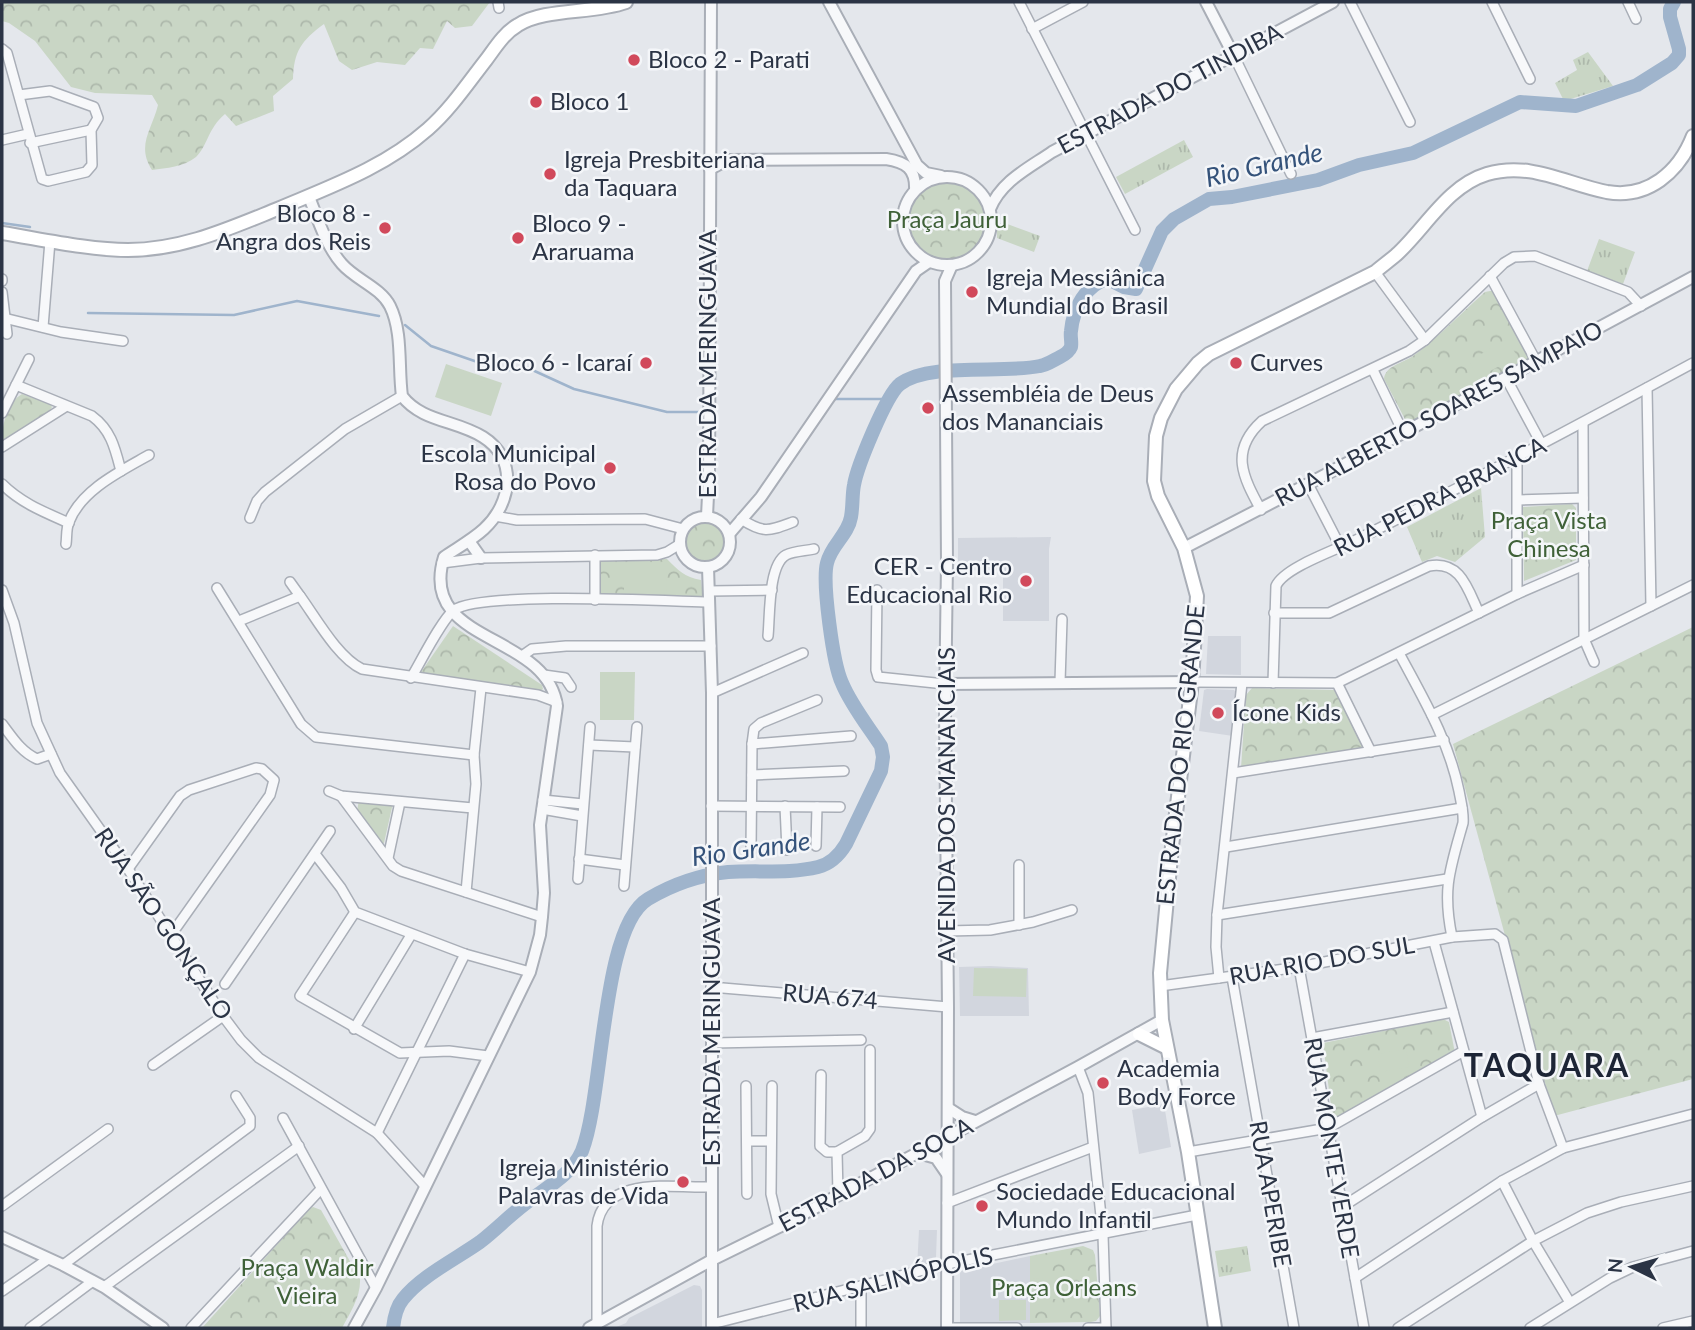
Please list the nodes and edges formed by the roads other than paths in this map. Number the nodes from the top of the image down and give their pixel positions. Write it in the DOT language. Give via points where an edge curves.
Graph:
graph roads {
  1 [pos="626,2"];
  2 [pos="711,2"];
  3 [pos="829,2"];
  4 [pos="1018,2"];
  5 [pos="1083,2"];
  6 [pos="1206,2"];
  7 [pos="1334,2"];
  8 [pos="1350,2"];
  9 [pos="1492,2"];
  10 [pos="1628,2"];
  11 [pos="1636,19"];
  12 [pos="1032,29"];
  13 [pos="2,49"];
  14 [pos="1234,56"];
  15 [pos="1530,79"];
  16 [pos="19,95"];
  17 [pos="1410,122"];
  18 [pos="90,130"];
  19 [pos="1085,134"];
  20 [pos="900,136"];
  21 [pos="1693,136"];
  22 [pos="29,139"];
  23 [pos="2,140"];
  24 [pos="710,149"];
  25 [pos="886,159"];
  26 [pos="727,160"];
  27 [pos="710,169"];
  28 [pos="1292,174"];
  29 [pos="943,176"];
  30 [pos="1009,181"];
  31 [pos="977,188"];
  32 [pos="915,190"];
  33 [pos="309,197"];
  34 [pos="990,209"];
  35 [pos="1135,230"];
  36 [pos="2,233"];
  37 [pos="50,241"];
  38 [pos="917,253"];
  39 [pos="932,263"];
  40 [pos="952,265"];
  41 [pos="916,271"];
  42 [pos="1375,272"];
  43 [pos="1490,276"];
  44 [pos="1693,278"];
  45 [pos="945,281"];
  46 [pos="2,292"];
  47 [pos="1641,306"];
  48 [pos="4,318"];
  49 [pos="43,327"];
  50 [pos="7,334"];
  51 [pos="1425,340"];
  52 [pos="123,341"];
  53 [pos="29,359"];
  54 [pos="1536,361"];
  55 [pos="1693,363"];
  56 [pos="1373,370"];
  57 [pos="1506,378"];
  58 [pos="16,385"];
  59 [pos="1647,388"];
  60 [pos="402,396"];
  61 [pos="65,407"];
  62 [pos="2,413"];
  63 [pos="1583,424"];
  64 [pos="1403,432"];
  65 [pos="1542,445"];
  66 [pos="2,447"];
  67 [pos="149,455"];
  68 [pos="1517,459"];
  69 [pos="121,471"];
  70 [pos="2,484"];
  71 [pos="1308,484"];
  72 [pos="1583,498"];
  73 [pos="1518,500"];
  74 [pos="1261,510"];
  75 [pos="495,516"];
  76 [pos="707,516"];
  77 [pos="250,518"];
  78 [pos="740,520"];
  79 [pos="793,522"];
  80 [pos="68,523"];
  81 [pos="683,529"];
  82 [pos="727,529"];
  83 [pos="469,541"];
  84 [pos="66,544"];
  85 [pos="680,544"];
  86 [pos="1184,548"];
  87 [pos="1341,548"];
  88 [pos="814,549"];
  89 [pos="595,555"];
  90 [pos="481,558"];
  91 [pos="442,563"];
  92 [pos="1584,565"];
  93 [pos="708,567"];
  94 [pos="290,582"];
  95 [pos="1693,585"];
  96 [pos="217,588"];
  97 [pos="2,590"];
  98 [pos="772,590"];
  99 [pos="877,590"];
  100 [pos="1517,593"];
  101 [pos="300,596"];
  102 [pos="709,597"];
  103 [pos="595,600"];
  104 [pos="1651,606"];
  105 [pos="451,612"];
  106 [pos="1274,613"];
  107 [pos="1479,613"];
  108 [pos="1062,618"];
  109 [pos="239,621"];
  110 [pos="768,636"];
  111 [pos="1584,639"];
  112 [pos="710,646"];
  113 [pos="506,647"];
  114 [pos="532,649"];
  115 [pos="803,653"];
  116 [pos="1399,653"];
  117 [pos="522,656"];
  118 [pos="1594,662"];
  119 [pos="544,675"];
  120 [pos="411,678"];
  121 [pos="1192,681"];
  122 [pos="1060,682"];
  123 [pos="1242,682"];
  124 [pos="1273,683"];
  125 [pos="1337,683"];
  126 [pos="945,684"];
  127 [pos="571,687"];
  128 [pos="481,688"];
  129 [pos="554,689"];
  130 [pos="712,693"];
  131 [pos="538,695"];
  132 [pos="817,699"];
  133 [pos="557,702"];
  134 [pos="1432,715"];
  135 [pos="2,724"];
  136 [pos="590,727"];
  137 [pos="637,727"];
  138 [pos="851,736"];
  139 [pos="1444,740"];
  140 [pos="752,744"];
  141 [pos="589,745"];
  142 [pos="635,747"];
  143 [pos="1371,752"];
  144 [pos="51,754"];
  145 [pos="474,755"];
  146 [pos="844,771"];
  147 [pos="1233,774"];
  148 [pos="752,775"];
  149 [pos="329,791"];
  150 [pos="341,796"];
  151 [pos="400,802"];
  152 [pos="542,804"];
  153 [pos="583,804"];
  154 [pos="711,806"];
  155 [pos="751,806"];
  156 [pos="785,806"];
  157 [pos="817,807"];
  158 [pos="840,807"];
  159 [pos="473,808"];
  160 [pos="1462,808"];
  161 [pos="582,816"];
  162 [pos="330,831"];
  163 [pos="816,846"];
  164 [pos="1226,847"];
  165 [pos="787,850"];
  166 [pos="751,851"];
  167 [pos="315,854"];
  168 [pos="388,858"];
  169 [pos="579,859"];
  170 [pos="625,865"];
  171 [pos="1019,865"];
  172 [pos="128,869"];
  173 [pos="1447,878"];
  174 [pos="578,879"];
  175 [pos="624,886"];
  176 [pos="466,892"];
  177 [pos="1072,910"];
  178 [pos="355,912"];
  179 [pos="1217,915"];
  180 [pos="542,917"];
  181 [pos="1019,925"];
  182 [pos="947,931"];
  183 [pos="411,934"];
  184 [pos="171,935"];
  185 [pos="1452,937"];
  186 [pos="1434,942"];
  187 [pos="465,954"];
  188 [pos="1299,967"];
  189 [pos="530,972"];
  190 [pos="1232,977"];
  191 [pos="1219,978"];
  192 [pos="225,984"];
  193 [pos="1160,986"];
  194 [pos="712,987"];
  195 [pos="948,1007"];
  196 [pos="1453,1012"];
  197 [pos="223,1016"];
  198 [pos="1162,1020"];
  199 [pos="355,1029"];
  200 [pos="1139,1034"];
  201 [pos="1312,1038"];
  202 [pos="861,1040"];
  203 [pos="712,1043"];
  204 [pos="1167,1048"];
  205 [pos="870,1050"];
  206 [pos="419,1051"];
  207 [pos="1462,1052"];
  208 [pos="488,1056"];
  209 [pos="153,1065"];
  210 [pos="1078,1067"];
  211 [pos="821,1075"];
  212 [pos="1539,1084"];
  213 [pos="746,1086"];
  214 [pos="772,1086"];
  215 [pos="236,1096"];
  216 [pos="948,1108"];
  217 [pos="1693,1114"];
  218 [pos="1482,1117"];
  219 [pos="283,1118"];
  220 [pos="975,1121"];
  221 [pos="1328,1128"];
  222 [pos="108,1129"];
  223 [pos="377,1133"];
  224 [pos="947,1136"];
  225 [pos="771,1140"];
  226 [pos="747,1141"];
  227 [pos="1260,1141"];
  228 [pos="299,1146"];
  229 [pos="1093,1147"];
  230 [pos="1563,1148"];
  231 [pos="837,1152"];
  232 [pos="1188,1152"];
  233 [pos="918,1153"];
  234 [pos="947,1174"];
  235 [pos="1503,1181"];
  236 [pos="425,1186"];
  237 [pos="1693,1186"];
  238 [pos="712,1187"];
  239 [pos="321,1189"];
  240 [pos="747,1194"];
  241 [pos="838,1194"];
  242 [pos="947,1203"];
  243 [pos="2,1206"];
  244 [pos="1342,1207"];
  245 [pos="1197,1214"];
  246 [pos="779,1227"];
  247 [pos="1103,1235"];
  248 [pos="2,1237"];
  249 [pos="1533,1241"];
  250 [pos="1693,1251"];
  251 [pos="48,1259"];
  252 [pos="712,1260"];
  253 [pos="947,1264"];
  254 [pos="63,1265"];
  255 [pos="1354,1278"];
  256 [pos="93,1281"];
  257 [pos="104,1287"];
  258 [pos="861,1287"];
  259 [pos="376,1288"];
  260 [pos="2,1291"];
  261 [pos="1569,1301"];
  262 [pos="1693,1321"];
  263 [pos="593,1326"];
  264 [pos="712,1326"];
  265 [pos="1535,1327"];
  266 [pos="30,1328"];
  267 [pos="163,1328"];
  268 [pos="191,1328"];
  269 [pos="354,1328"];
  270 [pos="861,1328"];
  271 [pos="947,1328"];
  272 [pos="1017,1328"];
  273 [pos="1088,1328"];
  274 [pos="1106,1328"];
  275 [pos="1215,1328"];
  276 [pos="1294,1328"];
  277 [pos="1364,1328"];
  278 [pos="1398,1328"];
  279 [pos="1663,1328"];
  1 -- 33 [label="main road" via="518,25 503,37 438,121 407,148"];
  2 -- 24 [label="street, ESTRADA MERINGUAVA"];
  3 -- 20 [label="street"];
  4 -- 12 [label="street"];
  5 -- 12 [label="street"];
  6 -- 14 [label="street"];
  7 -- 14 [label="street, ESTRADA DO TINDIBA"];
  8 -- 17 [label="street"];
  9 -- 15 [label="street"];
  10 -- 11 [label="street"];
  12 -- 19 [label="street"];
  13 -- 16 [label="street"];
  14 -- 19 [label="street, ESTRADA DO TINDIBA"];
  14 -- 28 [label="street"];
  16 -- 18 [label="street" via="50,91 89,104 98,118"];
  16 -- 22 [label="street"];
  18 -- 22 [label="street"];
  18 -- 22 [label="street" via="90,169 48,181 39,175"];
  19 -- 30 [label="street, ESTRADA DO TINDIBA"];
  19 -- 35 [label="street"];
  20 -- 25 [label="street" via="897,154"];
  20 -- 29 [label="street" via="921,170"];
  21 -- 42 [label="main road, ESTRADA DO RIO GRANDE" via="1674,169 1644,190 1607,192 1528,170 1487,173 1450,197"];
  22 -- 23 [label="street"];
  24 -- 26 [label="street"];
  24 -- 27 [label="street, ESTRADA MERINGUAVA"];
  25 -- 26 [label="street"];
  25 -- 32 [label="street" via="912,170"];
  26 -- 27 [label="street"];
  27 -- 76 [label="street, ESTRADA MERINGUAVA"];
  29 -- 31 [label="street" via="965,180"];
  29 -- 32 [label="street"];
  30 -- 31 [label="street, ESTRADA DO TINDIBA"];
  30 -- 34 [label="street, ESTRADA DO TINDIBA"];
  31 -- 34 [label="street"];
  32 -- 38 [label="street" via="903,220 906,238"];
  33 -- 37 [label="main road" via="189,243 126,250"];
  33 -- 60 [label="street" via="340,262 383,295 390,306"];
  34 -- 40 [label="street" via="992,222 984,246 975,256"];
  36 -- 37 [label="main road"];
  37 -- 49 [label="street"];
  38 -- 39 [label="street"];
  38 -- 41 [label="street"];
  39 -- 40 [label="street"];
  39 -- 41 [label="street"];
  39 -- 45 [label="street, AVENIDA DOS MANANCIAIS"];
  40 -- 45 [label="street, AVENIDA DOS MANANCIAIS"];
  41 -- 78 [label="street" via="768,487"];
  42 -- 51 [label="street"];
  42 -- 86 [label="main road, ESTRADA DO RIO GRANDE" via="1217,350 1198,363 1176,389 1156,436 1154,481"];
  43 -- 47 [label="street" via="1514,257 1535,256 1628,292"];
  43 -- 51 [label="street"];
  43 -- 54 [label="street"];
  44 -- 47 [label="street, RUA ALBERTO SOARES SAMPAIO"];
  45 -- 126 [label="street, AVENIDA DOS MANANCIAIS"];
  46 -- 48 [label="street"];
  47 -- 54 [label="street, RUA ALBERTO SOARES SAMPAIO"];
  48 -- 49 [label="street"];
  48 -- 50 [label="street"];
  49 -- 52 [label="street"];
  51 -- 56 [label="street"];
  53 -- 58 [label="street"];
  54 -- 57 [label="street, RUA ALBERTO SOARES SAMPAIO"];
  55 -- 59 [label="street, RUA PEDRA BRANCA"];
  56 -- 64 [label="street"];
  56 -- 74 [label="street" via="1262,421 1254,429 1244,445 1242,470"];
  57 -- 64 [label="street, RUA ALBERTO SOARES SAMPAIO"];
  57 -- 65 [label="street"];
  58 -- 61 [label="street"];
  58 -- 62 [label="street"];
  59 -- 63 [label="street, RUA PEDRA BRANCA"];
  59 -- 104 [label="street"];
  60 -- 75 [label="street" via="419,413 469,430 497,449 505,461 509,483"];
  60 -- 77 [label="street" via="345,429 265,492"];
  61 -- 66 [label="street"];
  61 -- 69 [label="street" via="92,416 110,433"];
  63 -- 65 [label="street, RUA PEDRA BRANCA"];
  63 -- 72 [label="street"];
  64 -- 71 [label="street, RUA ALBERTO SOARES SAMPAIO"];
  65 -- 68 [label="street, RUA PEDRA BRANCA"];
  67 -- 69 [label="street"];
  68 -- 73 [label="street"];
  68 -- 87 [label="street, RUA PEDRA BRANCA"];
  69 -- 80 [label="street" via="83,501"];
  70 -- 80 [label="street" via="28,505"];
  71 -- 74 [label="street, RUA ALBERTO SOARES SAMPAIO"];
  71 -- 87 [label="street"];
  72 -- 73 [label="street"];
  72 -- 92 [label="street"];
  73 -- 100 [label="street"];
  74 -- 86 [label="street, RUA ALBERTO SOARES SAMPAIO"];
  75 -- 81 [label="street" via="517,520 645,519"];
  75 -- 83 [label="street"];
  76 -- 81 [label="street" via="697,517"];
  76 -- 82 [label="street"];
  78 -- 79 [label="street" via="762,531"];
  78 -- 82 [label="street"];
  80 -- 84 [label="street"];
  81 -- 85 [label="street"];
  82 -- 93 [label="street" via="729,551"];
  83 -- 90 [label="street"];
  83 -- 91 [label="street"];
  85 -- 89 [label="street" via="662,554"];
  85 -- 93 [label="street" via="689,561"];
  86 -- 121 [label="main road, ESTRADA DO RIO GRANDE" via="1198,596"];
  87 -- 106 [label="street, RUA PEDRA BRANCA" via="1284,574 1279,579"];
  88 -- 98 [label="street" via="779,561"];
  89 -- 90 [label="street"];
  89 -- 103 [label="street"];
  90 -- 91 [label="street"];
  91 -- 105 [label="street" via="441,595"];
  92 -- 100 [label="street"];
  92 -- 111 [label="street"];
  93 -- 102 [label="street, ESTRADA MERINGUAVA"];
  94 -- 101 [label="street"];
  95 -- 104 [label="street"];
  96 -- 109 [label="street"];
  97 -- 144 [label="street, RUA SÃO GONÇALO" via="14,623 29,697"];
  98 -- 102 [label="street"];
  98 -- 110 [label="street"];
  99 -- 126 [label="street" via="878,677"];
  100 -- 107 [label="street"];
  101 -- 109 [label="street"];
  101 -- 120 [label="street" via="352,665"];
  102 -- 103 [label="street"];
  102 -- 112 [label="street, ESTRADA MERINGUAVA"];
  103 -- 105 [label="street" via="487,601"];
  104 -- 111 [label="street"];
  105 -- 113 [label="street"];
  105 -- 120 [label="street"];
  106 -- 107 [label="street" via="1329,614 1438,564 1461,574"];
  106 -- 124 [label="street, RUA PEDRA BRANCA"];
  107 -- 116 [label="street"];
  108 -- 122 [label="street"];
  109 -- 145 [label="street" via="301,724 316,737"];
  111 -- 118 [label="street"];
  111 -- 134 [label="street"];
  112 -- 114 [label="street"];
  112 -- 130 [label="street, ESTRADA MERINGUAVA"];
  113 -- 114 [label="street"];
  113 -- 117 [label="street"];
  114 -- 117 [label="street"];
  115 -- 130 [label="street"];
  116 -- 125 [label="street"];
  116 -- 134 [label="street"];
  117 -- 119 [label="street"];
  119 -- 127 [label="street" via="565,678"];
  119 -- 129 [label="street"];
  120 -- 128 [label="street"];
  121 -- 122 [label="street"];
  121 -- 123 [label="street"];
  121 -- 193 [label="main road, ESTRADA DO RIO GRANDE"];
  122 -- 126 [label="street"];
  123 -- 124 [label="street"];
  123 -- 147 [label="street"];
  124 -- 125 [label="street"];
  125 -- 143 [label="street"];
  126 -- 182 [label="street, AVENIDA DOS MANANCIAIS"];
  128 -- 131 [label="street"];
  128 -- 145 [label="street"];
  129 -- 131 [label="street"];
  129 -- 133 [label="street"];
  130 -- 154 [label="street, ESTRADA MERINGUAVA"];
  131 -- 133 [label="street"];
  132 -- 140 [label="street" via="761,723 752,734"];
  133 -- 152 [label="street"];
  134 -- 139 [label="street"];
  135 -- 144 [label="street" via="31,756 37,759"];
  136 -- 141 [label="street"];
  137 -- 142 [label="street"];
  138 -- 140 [label="street"];
  139 -- 143 [label="street"];
  139 -- 160 [label="street"];
  140 -- 148 [label="street"];
  141 -- 142 [label="street"];
  141 -- 153 [label="street"];
  142 -- 170 [label="street"];
  143 -- 147 [label="street"];
  144 -- 172 [label="street, RUA SÃO GONÇALO"];
  145 -- 159 [label="street"];
  146 -- 148 [label="street"];
  147 -- 164 [label="street"];
  148 -- 155 [label="street"];
  149 -- 150 [label="street"];
  150 -- 151 [label="street"];
  150 -- 168 [label="street"];
  151 -- 159 [label="street"];
  151 -- 168 [label="street"];
  152 -- 153 [label="street"];
  152 -- 161 [label="street"];
  152 -- 180 [label="street"];
  153 -- 161 [label="street"];
  154 -- 155 [label="street"];
  154 -- 194 [label="street, ESTRADA MERINGUAVA"];
  155 -- 156 [label="street"];
  155 -- 166 [label="street"];
  156 -- 157 [label="street"];
  156 -- 165 [label="street"];
  157 -- 158 [label="street"];
  157 -- 163 [label="street"];
  159 -- 176 [label="street"];
  160 -- 164 [label="street"];
  160 -- 173 [label="street" via="1464,823"];
  161 -- 169 [label="street"];
  162 -- 167 [label="street"];
  164 -- 179 [label="street"];
  167 -- 178 [label="street"];
  167 -- 192 [label="street"];
  168 -- 176 [label="street" via="414,877"];
  169 -- 170 [label="street"];
  169 -- 174 [label="street"];
  170 -- 175 [label="street"];
  171 -- 181 [label="street"];
  172 -- 184 [label="street, RUA SÃO GONÇALO"];
  172 -- 184 [label="street" via="189,790 256,768 274,780 270,795"];
  173 -- 179 [label="street"];
  173 -- 185 [label="street" via="1446,910"];
  176 -- 180 [label="street"];
  177 -- 181 [label="street"];
  178 -- 183 [label="street"];
  178 -- 199 [label="street" via="300,996"];
  179 -- 191 [label="street"];
  180 -- 189 [label="street"];
  181 -- 182 [label="street"];
  182 -- 195 [label="street, AVENIDA DOS MANANCIAIS"];
  183 -- 187 [label="street"];
  183 -- 199 [label="street"];
  184 -- 197 [label="street, RUA SÃO GONÇALO"];
  185 -- 186 [label="street, RUA RIO DO SUL"];
  185 -- 212 [label="street, RUA RIO DO SUL" via="1483,933 1503,940"];
  186 -- 188 [label="street, RUA RIO DO SUL"];
  186 -- 196 [label="street"];
  187 -- 189 [label="street"];
  187 -- 206 [label="street"];
  188 -- 190 [label="street, RUA RIO DO SUL"];
  188 -- 201 [label="street, RUA MONTE VERDE"];
  189 -- 208 [label="street"];
  190 -- 191 [label="street, RUA RIO DO SUL"];
  190 -- 227 [label="street, RUA APERIBE"];
  191 -- 193 [label="street, RUA RIO DO SUL"];
  193 -- 198 [label="main road, ESTRADA DO RIO GRANDE"];
  194 -- 195 [label="street, RUA 674"];
  194 -- 203 [label="street, ESTRADA MERINGUAVA"];
  195 -- 216 [label="street, AVENIDA DOS MANANCIAIS"];
  196 -- 201 [label="street"];
  196 -- 207 [label="street"];
  197 -- 209 [label="street"];
  197 -- 223 [label="street, RUA SÃO GONÇALO" via="259,1058"];
  198 -- 200 [label="street, ESTRADA DA SOCA"];
  198 -- 204 [label="main road, ESTRADA DO RIO GRANDE"];
  199 -- 206 [label="street" via="400,1053"];
  200 -- 204 [label="main road"];
  200 -- 210 [label="street, ESTRADA DA SOCA"];
  201 -- 221 [label="street, RUA MONTE VERDE"];
  202 -- 203 [label="street"];
  203 -- 238 [label="street, ESTRADA MERINGUAVA"];
  204 -- 232 [label="main road, ESTRADA DO RIO GRANDE"];
  205 -- 231 [label="street" via="870,1129"];
  206 -- 208 [label="street"];
  206 -- 223 [label="street"];
  207 -- 218 [label="street"];
  207 -- 221 [label="street"];
  208 -- 236 [label="street"];
  210 -- 220 [label="street, ESTRADA DA SOCA"];
  210 -- 229 [label="street" via="1088,1093"];
  211 -- 231 [label="street" via="820,1146"];
  212 -- 218 [label="street"];
  212 -- 230 [label="street"];
  213 -- 226 [label="street"];
  214 -- 225 [label="street"];
  215 -- 254 [label="street" via="250,1126"];
  216 -- 220 [label="street"];
  216 -- 224 [label="street, AVENIDA DOS MANANCIAIS"];
  217 -- 230 [label="street"];
  218 -- 244 [label="street"];
  219 -- 228 [label="street"];
  220 -- 224 [label="street, ESTRADA DA SOCA"];
  221 -- 227 [label="street"];
  221 -- 244 [label="street, RUA MONTE VERDE"];
  222 -- 243 [label="street"];
  223 -- 236 [label="street, RUA SÃO GONÇALO"];
  224 -- 233 [label="street, ESTRADA DA SOCA"];
  224 -- 234 [label="street, AVENIDA DOS MANANCIAIS"];
  225 -- 226 [label="street"];
  225 -- 246 [label="street" via="772,1201"];
  226 -- 240 [label="street"];
  227 -- 232 [label="street"];
  227 -- 276 [label="street, RUA APERIBE"];
  228 -- 239 [label="street"];
  228 -- 257 [label="street"];
  229 -- 242 [label="street"];
  229 -- 247 [label="street"];
  230 -- 235 [label="street"];
  231 -- 241 [label="street"];
  232 -- 245 [label="main road, ESTRADA DO RIO GRANDE"];
  233 -- 234 [label="street" via="936,1158"];
  233 -- 241 [label="street, ESTRADA DA SOCA"];
  234 -- 242 [label="street, AVENIDA DOS MANANCIAIS"];
  235 -- 249 [label="street"];
  235 -- 255 [label="street"];
  236 -- 259 [label="street"];
  237 -- 249 [label="street" via="1605,1206"];
  238 -- 252 [label="street, ESTRADA MERINGUAVA"];
  238 -- 263 [label="street" via="633,1188 612,1196 603,1206 597,1226"];
  239 -- 259 [label="street"];
  239 -- 268 [label="street"];
  241 -- 246 [label="street, ESTRADA DA SOCA"];
  242 -- 253 [label="street, AVENIDA DOS MANANCIAIS"];
  244 -- 255 [label="street, RUA MONTE VERDE"];
  245 -- 247 [label="street, RUA SALINÓPOLIS"];
  245 -- 275 [label="main road, ESTRADA DO RIO GRANDE"];
  246 -- 252 [label="street, ESTRADA DA SOCA"];
  247 -- 253 [label="street, RUA SALINÓPOLIS"];
  247 -- 274 [label="street"];
  248 -- 251 [label="street"];
  249 -- 261 [label="street"];
  249 -- 278 [label="street"];
  250 -- 261 [label="street" via="1633,1267"];
  251 -- 254 [label="street"];
  251 -- 260 [label="street"];
  252 -- 263 [label="street, ESTRADA DA SOCA"];
  252 -- 264 [label="street, ESTRADA MERINGUAVA"];
  253 -- 258 [label="street, RUA SALINÓPOLIS"];
  253 -- 271 [label="street, AVENIDA DOS MANANCIAIS"];
  254 -- 256 [label="street"];
  255 -- 277 [label="street, RUA MONTE VERDE"];
  256 -- 257 [label="street"];
  256 -- 266 [label="street"];
  257 -- 267 [label="street"];
  258 -- 264 [label="street, RUA SALINÓPOLIS"];
  258 -- 270 [label="street"];
  259 -- 269 [label="street"];
  261 -- 265 [label="street"];
  262 -- 279 [label="street"];
  271 -- 272 [label="street"];
  273 -- 274 [label="street"];
}
